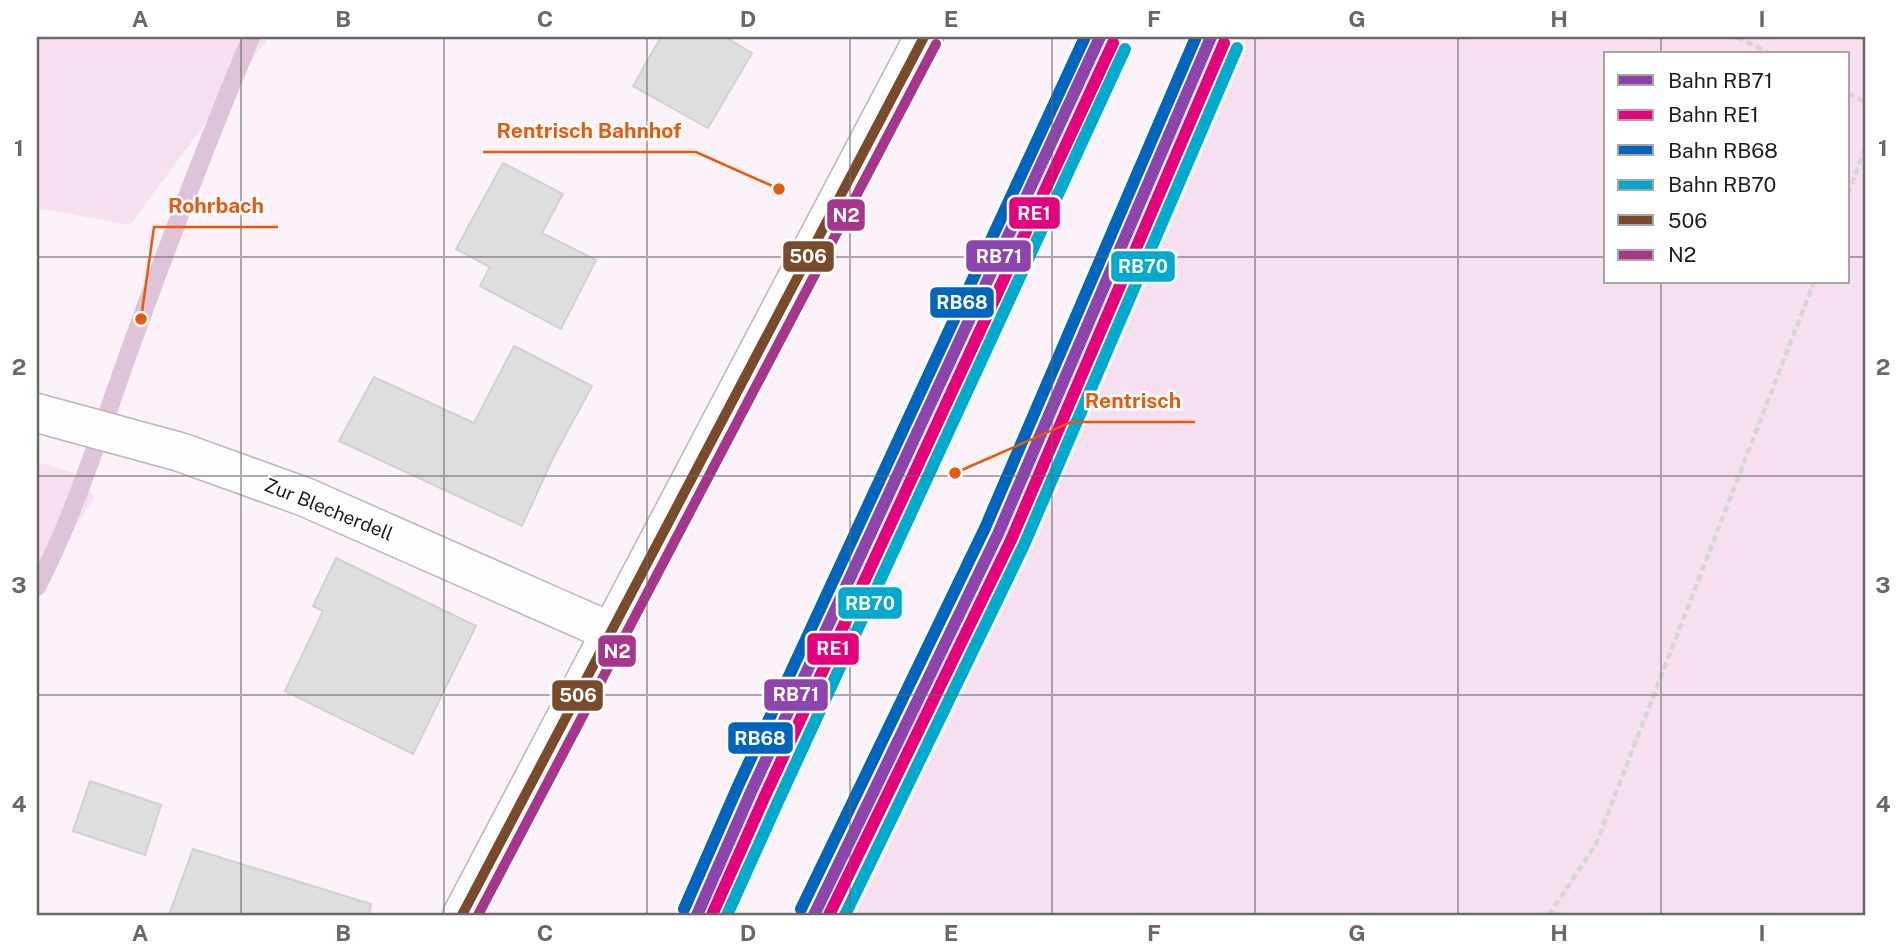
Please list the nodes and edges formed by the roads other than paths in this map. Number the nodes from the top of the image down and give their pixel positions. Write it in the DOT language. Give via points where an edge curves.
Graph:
graph roads {
  1 [pos="924,37"];
  2 [pos="53,417"];
  3 [pos="611,632"];
  4 [pos="462,915"];
  1 -- 3 [label="main road"];
  2 -- 3 [label="main road, Zur Blecherdell" via="180,452 305,497"];
  3 -- 4 [label="main road"];
}
